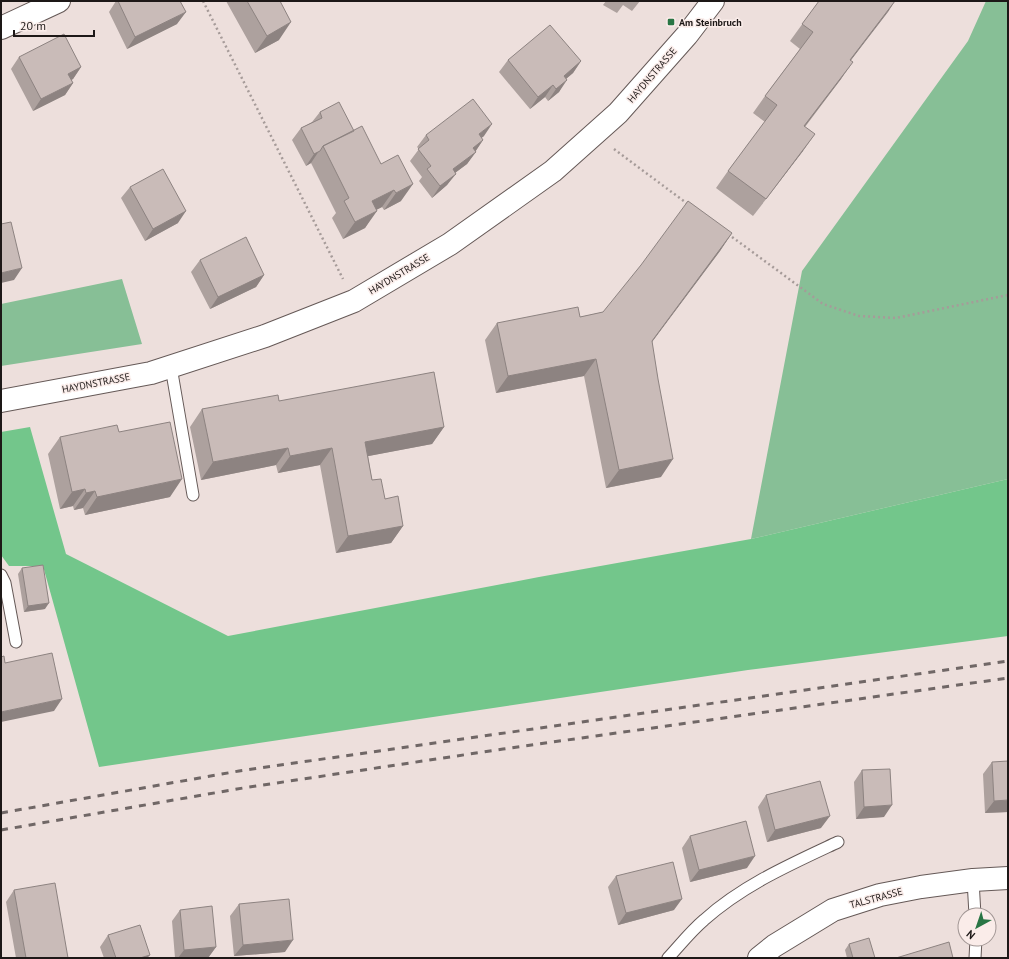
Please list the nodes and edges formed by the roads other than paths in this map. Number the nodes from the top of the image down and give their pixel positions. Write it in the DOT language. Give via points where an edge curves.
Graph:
graph roads {
  1 [pos="59,1"];
  2 [pos="713,1"];
  3 [pos="1,28"];
  4 [pos="171,367"];
  5 [pos="1,401"];
  6 [pos="193,495"];
  7 [pos="1,575"];
  8 [pos="16,642"];
  9 [pos="838,842"];
  10 [pos="1008,878"];
  11 [pos="974,880"];
  12 [pos="975,907"];
  13 [pos="976,947"];
  14 [pos="668,958"];
  15 [pos="759,958"];
  16 [pos="975,958"];
  1 -- 3 [label="street"];
  2 -- 4 [label="street, HAYDNSTRASSE" via="687,35 618,113 553,171 450,244 354,301 265,336"];
  4 -- 5 [label="street, HAYDNSTRASSE"];
  4 -- 6 [label="lane"];
  7 -- 8 [label="lane" via="6,583"];
  9 -- 14 [label="lane" via="783,868 737,894 703,920"];
  10 -- 11 [label="street, TALSTRASSE"];
  11 -- 12 [label="lane"];
  11 -- 15 [label="street, TALSTRASSE" via="880,895 833,910"];
  13 -- 16 [label="lane"];
}
